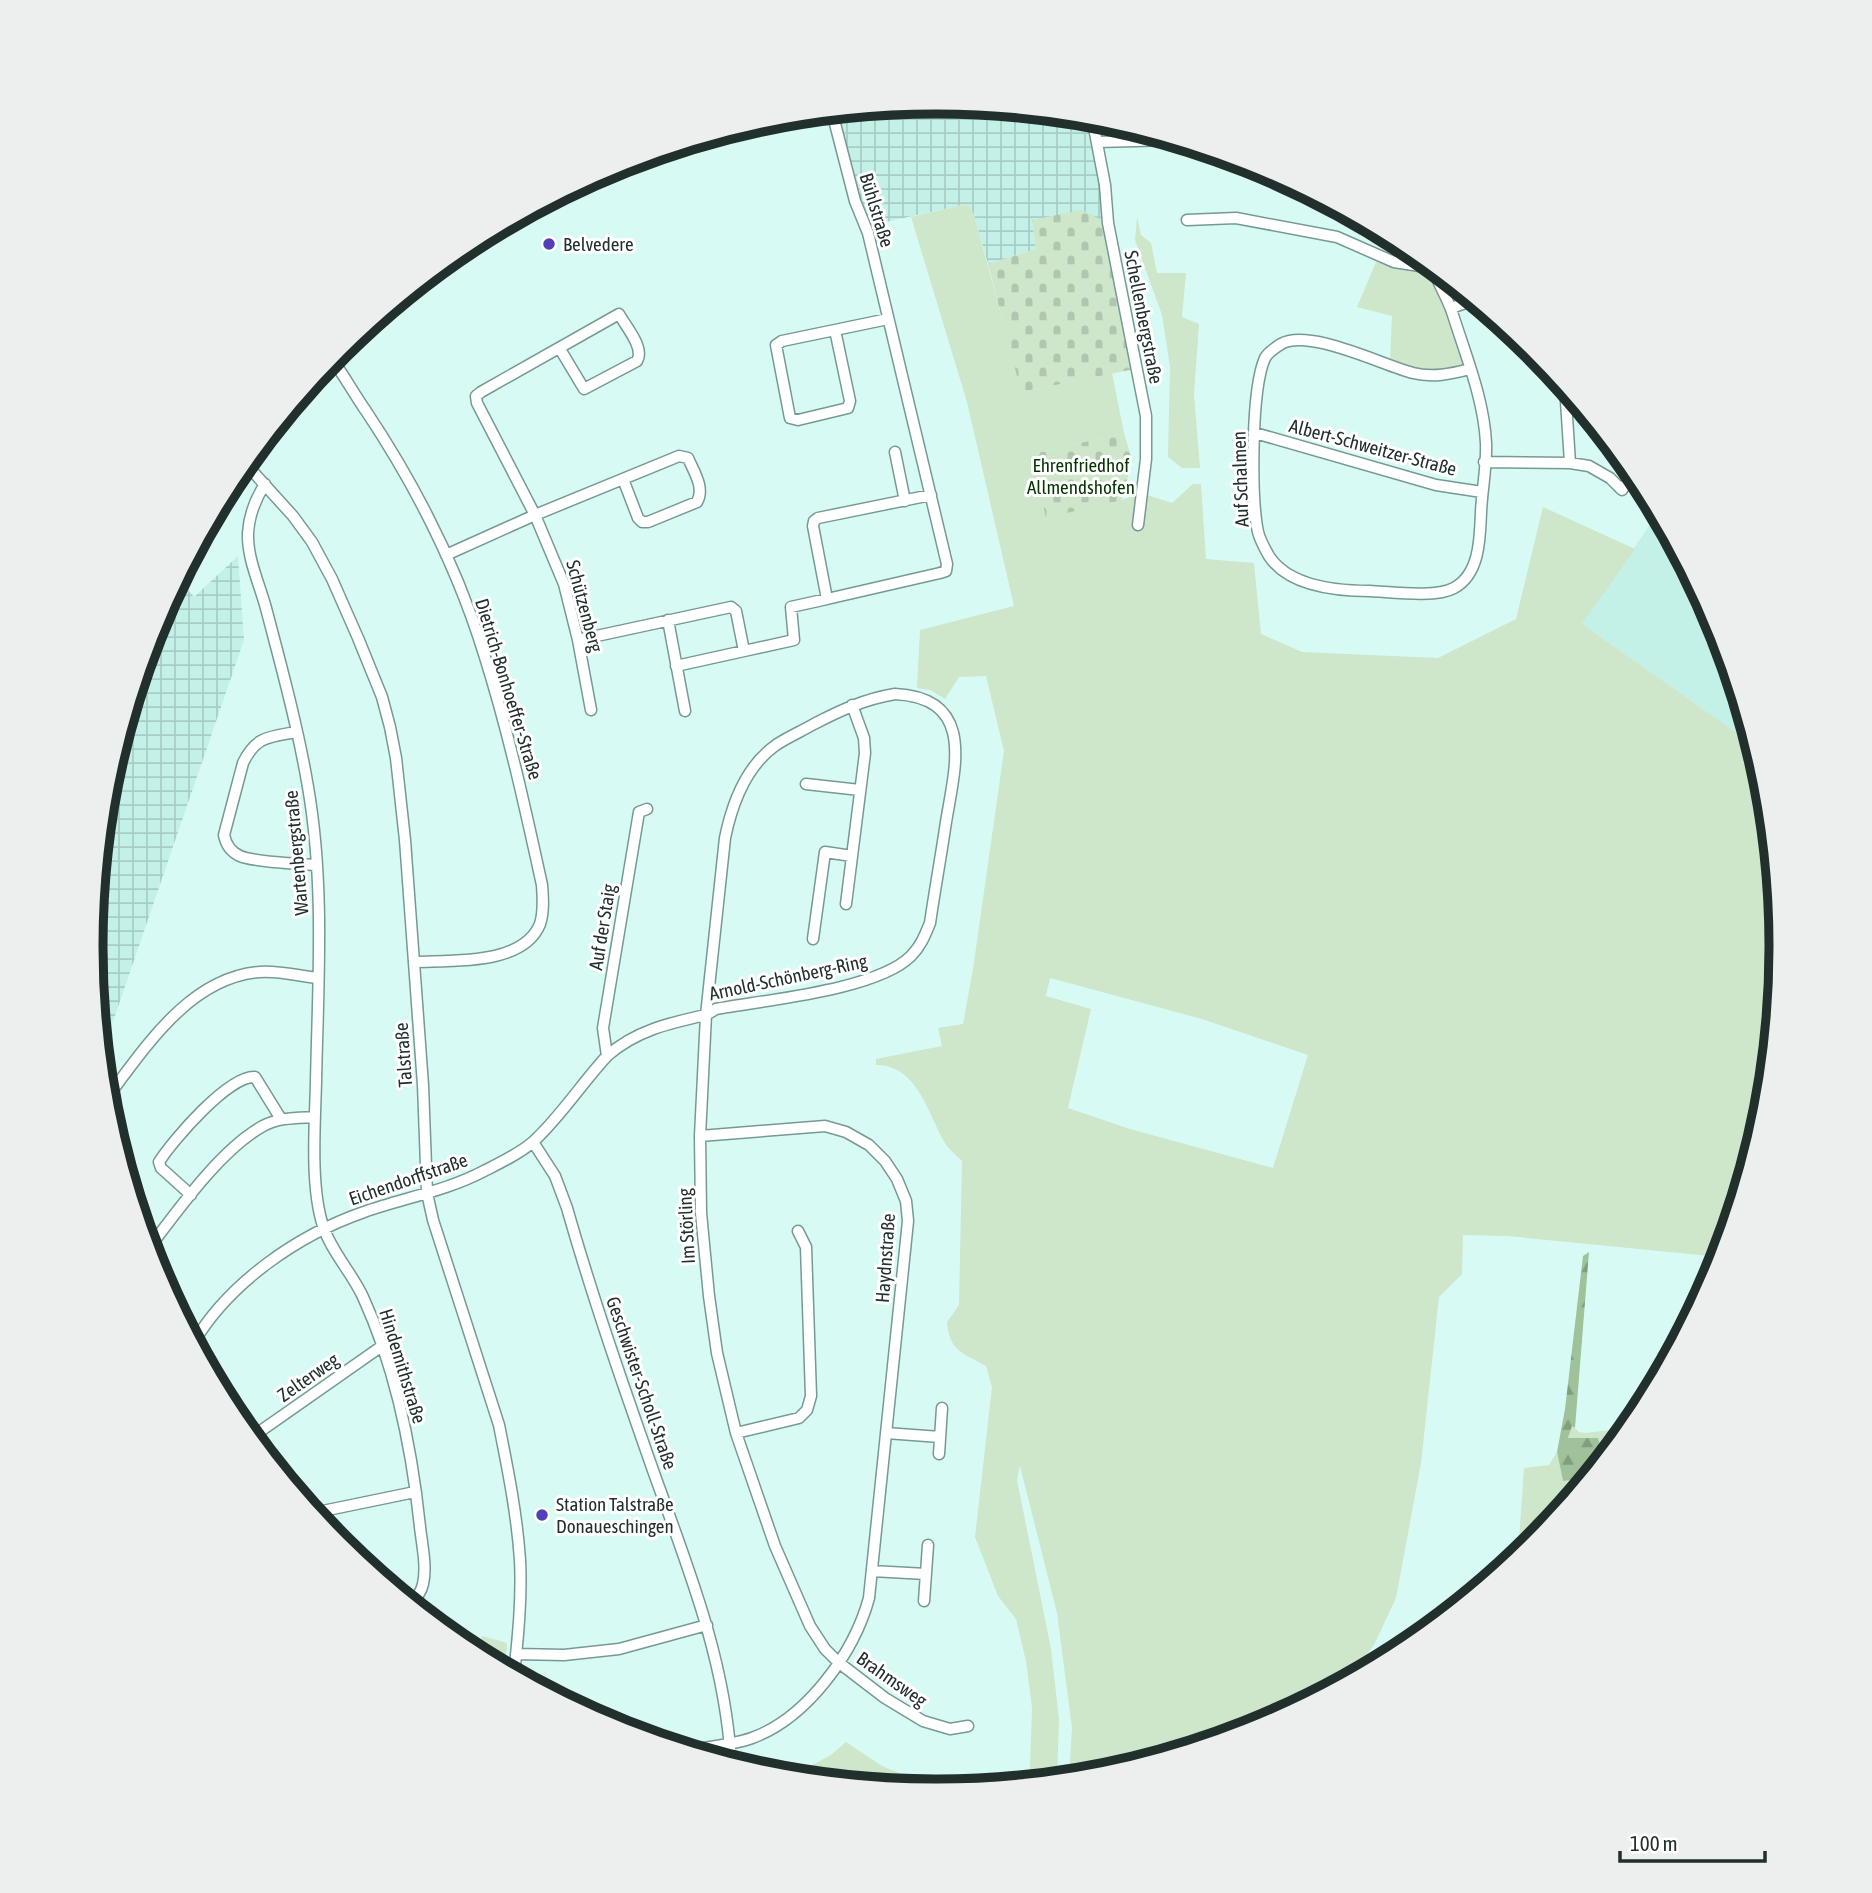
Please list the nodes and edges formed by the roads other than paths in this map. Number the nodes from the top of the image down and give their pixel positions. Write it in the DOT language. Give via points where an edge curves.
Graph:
graph roads {
  1 [pos="834,120"];
  2 [pos="1094,129"];
  3 [pos="1146,141"];
  4 [pos="1097,142"];
  5 [pos="1187,220"];
  6 [pos="1413,264"];
  7 [pos="1441,284"];
  8 [pos="1464,303"];
  9 [pos="1451,308"];
  10 [pos="888,318"];
  11 [pos="835,330"];
  12 [pos="560,349"];
  13 [pos="338,368"];
  14 [pos="1470,369"];
  15 [pos="1566,402"];
  16 [pos="1255,433"];
  17 [pos="895,452"];
  18 [pos="1484,463"];
  19 [pos="1570,463"];
  20 [pos="253,472"];
  21 [pos="623,479"];
  22 [pos="1627,482"];
  23 [pos="265,484"];
  24 [pos="1482,492"];
  25 [pos="931,495"];
  26 [pos="905,501"];
  27 [pos="536,515"];
  28 [pos="1139,525"];
  29 [pos="446,555"];
  30 [pos="827,598"];
  31 [pos="668,620"];
  32 [pos="578,640"];
  33 [pos="744,651"];
  34 [pos="676,666"];
  35 [pos="852,705"];
  36 [pos="591,709"];
  37 [pos="685,710"];
  38 [pos="296,732"];
  39 [pos="806,784"];
  40 [pos="860,790"];
  41 [pos="647,809"];
  42 [pos="852,856"];
  43 [pos="317,865"];
  44 [pos="846,904"];
  45 [pos="813,939"];
  46 [pos="414,962"];
  47 [pos="318,978"];
  48 [pos="706,1015"];
  49 [pos="607,1056"];
  50 [pos="115,1087"];
  51 [pos="316,1118"];
  52 [pos="281,1119"];
  53 [pos="700,1136"];
  54 [pos="533,1142"];
  55 [pos="427,1193"];
  56 [pos="191,1195"];
  57 [pos="324,1228"];
  58 [pos="798,1231"];
  59 [pos="157,1238"];
  60 [pos="199,1333"];
  61 [pos="382,1346"];
  62 [pos="943,1408"];
  63 [pos="260,1432"];
  64 [pos="736,1433"];
  65 [pos="886,1433"];
  66 [pos="940,1437"];
  67 [pos="939,1454"];
  68 [pos="415,1492"];
  69 [pos="324,1511"];
  70 [pos="928,1545"];
  71 [pos="872,1571"];
  72 [pos="926,1574"];
  73 [pos="417,1598"];
  74 [pos="924,1601"];
  75 [pos="707,1625"];
  76 [pos="516,1654"];
  77 [pos="838,1662"];
  78 [pos="515,1665"];
  79 [pos="968,1726"];
  80 [pos="730,1744"];
  81 [pos="708,1747"];
  82 [pos="730,1753"];
  1 -- 10 [label="street, Bühlstraße"];
  2 -- 4 [label="street, Schellenbergstraße"];
  3 -- 4 [label="street"];
  4 -- 28 [label="street, Schellenbergstraße" via="1146,416"];
  5 -- 6 [label="street" via="1236,218 1337,237 1394,262"];
  7 -- 9 [label="street, Auf Schalmen"];
  8 -- 9 [label="street"];
  9 -- 14 [label="street, Auf Schalmen"];
  10 -- 11 [label="street"];
  10 -- 25 [label="street, Bühlstraße"];
  11 -- 11 [label="street" via="848,408 790,418 776,345"];
  12 -- 12 [label="street" via="619,314 640,356 584,389"];
  12 -- 27 [label="street, Schützenberg" via="476,396"];
  13 -- 29 [label="street, Dietrich-Bonhoeffer-Straße" via="393,452"];
  14 -- 16 [label="street, Auf Schalmen" via="1446,375 1414,373 1329,345 1283,342 1265,360"];
  14 -- 18 [label="street, Auf Schalmen" via="1486,444"];
  15 -- 19 [label="street"];
  16 -- 24 [label="street, Albert-Schweitzer-Straße" via="1436,485"];
  16 -- 24 [label="street, Auf Schalmen" via="1259,535 1281,569 1315,585 1357,591 1451,590 1465,581 1473,567"];
  17 -- 26 [label="street"];
  18 -- 19 [label="street"];
  18 -- 24 [label="street, Auf Schalmen"];
  19 -- 22 [label="street" via="1589,467 1622,490"];
  20 -- 23 [label="street, Talstraße"];
  21 -- 21 [label="street" via="684,456 701,496 697,502 642,522"];
  21 -- 27 [label="street"];
  23 -- 38 [label="street, Wartenbergstraße" via="253,512 249,547"];
  23 -- 46 [label="street, Talstraße" via="312,542 382,697 396,758"];
  25 -- 26 [label="street"];
  25 -- 30 [label="street, Bühlstraße" via="946,572"];
  26 -- 30 [label="street" via="814,521"];
  27 -- 29 [label="street"];
  27 -- 32 [label="street, Schützenberg" via="564,584"];
  29 -- 46 [label="street, Dietrich-Bonhoeffer-Straße" via="484,651 511,745 543,905 531,939 517,948 476,959"];
  30 -- 33 [label="street, Bühlstraße" via="791,607 794,640"];
  31 -- 32 [label="street"];
  31 -- 33 [label="street" via="731,607 736,611"];
  31 -- 34 [label="street"];
  32 -- 36 [label="street, Schützenberg"];
  33 -- 34 [label="street"];
  34 -- 37 [label="street"];
  35 -- 40 [label="street" via="864,738"];
  35 -- 48 [label="street, Arnold-Schönberg-Ring" via="775,745 744,783 731,811"];
  35 -- 48 [label="street, Arnold-Schönberg-Ring" via="895,694 927,699 949,722 955,741 957,754 930,923 922,943 892,970 869,979 716,1009"];
  38 -- 43 [label="street, Wartenbergstraße"];
  38 -- 43 [label="street" via="262,739 248,753 230,811 226,842 242,857"];
  39 -- 40 [label="street"];
  40 -- 42 [label="street"];
  41 -- 49 [label="street, Auf der Staig" via="639,812 603,1028"];
  42 -- 44 [label="street"];
  42 -- 45 [label="street" via="825,852"];
  43 -- 47 [label="street, Wartenbergstraße"];
  46 -- 55 [label="street, Talstraße"];
  47 -- 50 [label="street" via="260,972 225,979 179,1011"];
  47 -- 51 [label="street, Wartenbergstraße"];
  48 -- 49 [label="street, Eichendorffstraße" via="642,1033"];
  48 -- 53 [label="street, Im Störling"];
  49 -- 54 [label="street, Eichendorffstraße"];
  51 -- 52 [label="street"];
  51 -- 57 [label="street, Wartenbergstraße" via="317,1197"];
  52 -- 56 [label="street" via="262,1126 239,1144"];
  52 -- 56 [label="street" via="255,1077 243,1080 200,1111 159,1162"];
  53 -- 64 [label="street, Im Störling" via="707,1282 717,1353"];
  53 -- 65 [label="street, Haydnstraße" via="825,1126 869,1145 886,1161 906,1200 908,1221"];
  54 -- 55 [label="street, Eichendorffstraße" via="485,1171"];
  54 -- 75 [label="street, Geschwister-Scholl-Straße" via="555,1176 567,1208"];
  55 -- 57 [label="street, Eichendorffstraße"];
  55 -- 76 [label="street, Talstraße" via="499,1425 520,1562"];
  56 -- 59 [label="street"];
  57 -- 60 [label="street, Eichendorffstraße" via="251,1275"];
  57 -- 61 [label="street, Hindemithstraße" via="362,1296"];
  58 -- 64 [label="street" via="806,1247 811,1396 807,1410 799,1418"];
  61 -- 63 [label="street, Zelterweg"];
  61 -- 68 [label="street, Hindemithstraße" via="401,1409"];
  62 -- 66 [label="street"];
  64 -- 77 [label="street, Im Störling" via="775,1546 810,1626"];
  65 -- 66 [label="street"];
  65 -- 71 [label="street, Haydnstraße"];
  66 -- 67 [label="street"];
  68 -- 69 [label="street"];
  68 -- 73 [label="street, Hindemithstraße" via="425,1571"];
  70 -- 72 [label="street"];
  71 -- 72 [label="street"];
  71 -- 77 [label="street, Haydnstraße" via="863,1620"];
  72 -- 74 [label="street"];
  75 -- 76 [label="street" via="619,1649"];
  75 -- 80 [label="street, Geschwister-Scholl-Straße"];
  76 -- 78 [label="street, Talstraße"];
  77 -- 79 [label="street, Brahmsweg" via="923,1721 950,1729"];
  77 -- 80 [label="street, Haydnstraße" via="816,1693 794,1713 753,1738"];
  80 -- 81 [label="street, Haydnstraße"];
  80 -- 82 [label="street, Geschwister-Scholl-Straße"];
}
